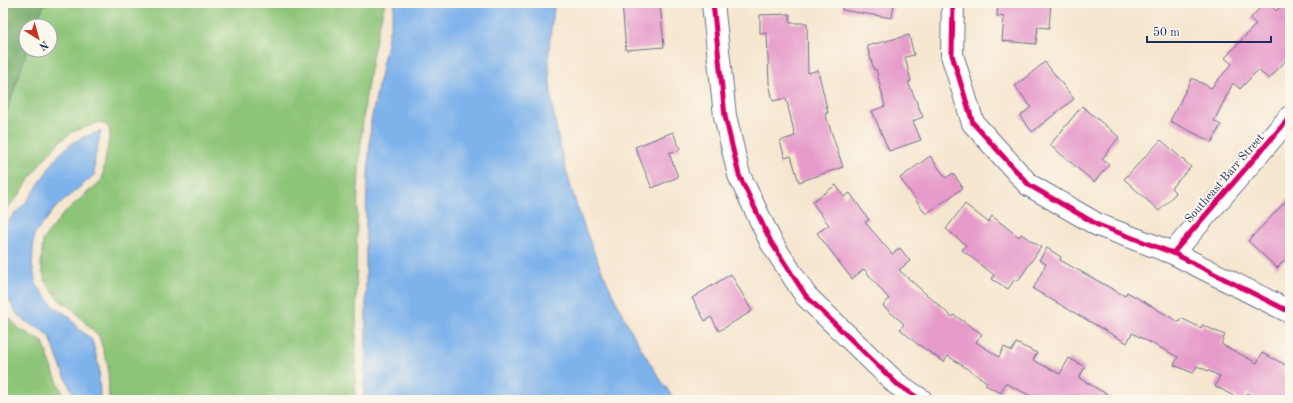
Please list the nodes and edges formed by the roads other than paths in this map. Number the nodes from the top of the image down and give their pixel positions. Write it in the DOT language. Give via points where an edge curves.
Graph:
graph roads {
  1 [pos="712,3"];
  2 [pos="953,3"];
  3 [pos="1290,117"];
  4 [pos="1173,253"];
  5 [pos="1290,312"];
  6 [pos="921,400"];
  1 -- 6 [label="street" via="725,116 739,175 771,242 806,296 897,384"];
  2 -- 4 [label="street" via="952,55 973,123 1029,185 1098,225"];
  3 -- 4 [label="street, Southeast Barr Street"];
  4 -- 5 [label="street"];
}
